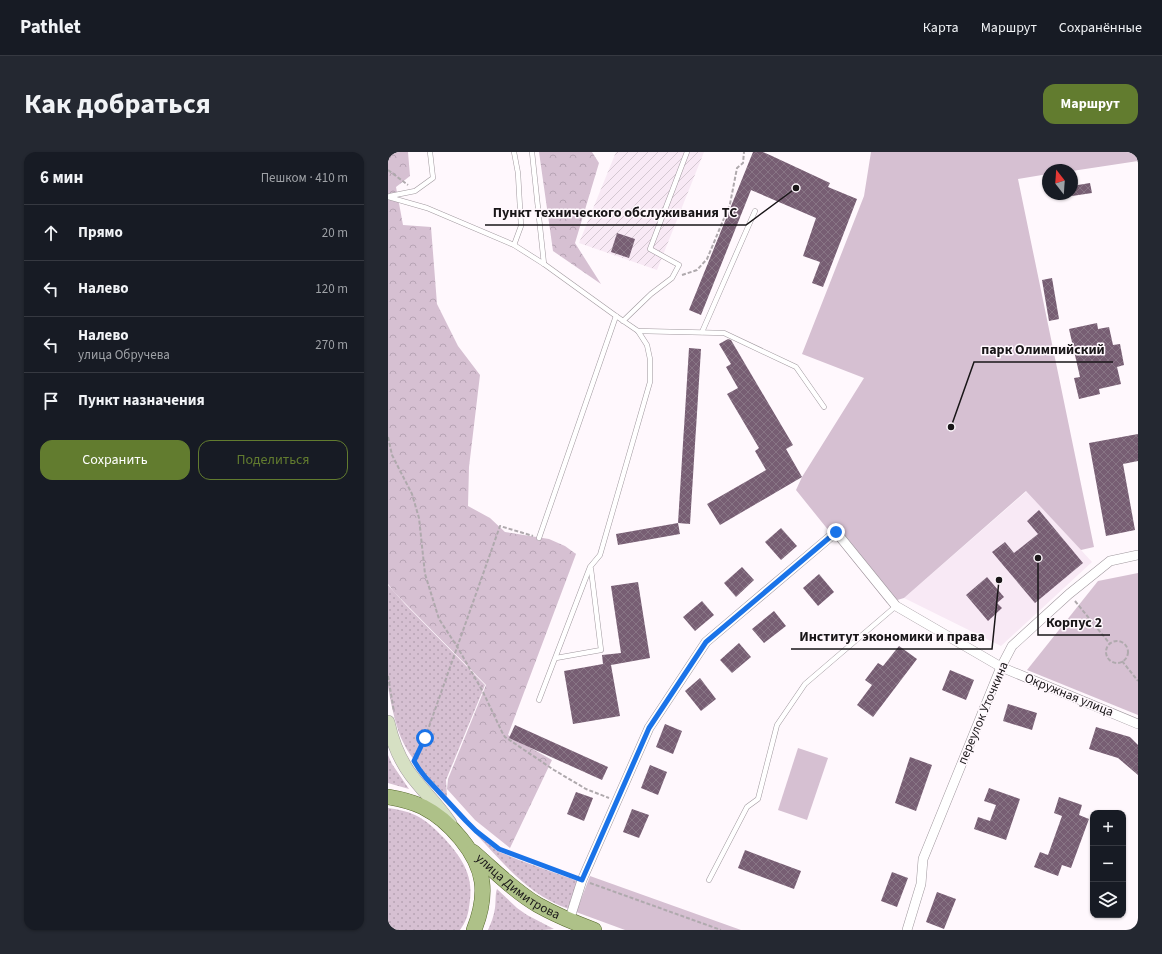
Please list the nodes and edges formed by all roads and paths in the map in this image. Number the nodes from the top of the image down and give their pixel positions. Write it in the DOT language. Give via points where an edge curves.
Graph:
graph roads {
  1 [pos="430,152"];
  2 [pos="514,152"];
  3 [pos="532,152"];
  4 [pos="688,152"];
  5 [pos="744,152"];
  6 [pos="388,170"];
  7 [pos="415,191"];
  8 [pos="388,197"];
  9 [pos="754,211"];
  10 [pos="514,245"];
  11 [pos="544,264"];
  12 [pos="672,278"];
  13 [pos="616,316"];
  14 [pos="623,321"];
  15 [pos="638,331"];
  16 [pos="702,332"];
  17 [pos="824,407"];
  18 [pos="388,437"];
  19 [pos="539,538"];
  20 [pos="1138,555"];
  21 [pos="590,567"];
  22 [pos="1069,594"];
  23 [pos="896,606"];
  24 [pos="1110,644"];
  25 [pos="458,648"];
  26 [pos="556,658"];
  27 [pos="1122,661"];
  28 [pos="1001,667"];
  29 [pos="1138,681"];
  30 [pos="540,700"];
  31 [pos="388,722"];
  32 [pos="1138,724"];
  33 [pos="417,765"];
  34 [pos="388,797"];
  35 [pos="617,801"];
  36 [pos="456,811"];
  37 [pos="457,834"];
  38 [pos="468,847"];
  39 [pos="582,880"];
  40 [pos="709,880"];
  41 [pos="569,921"];
  42 [pos="474,930"];
  43 [pos="594,930"];
  44 [pos="721,930"];
  45 [pos="907,930"];
  1 -- 7 [label="lane" via="433,178"];
  2 -- 10 [label="lane" via="518,173 521,226"];
  3 -- 11 [label="lane"];
  4 -- 12 [label="lane" via="650,249 679,264"];
  5 -- 12 [label="path" via="743,163 737,168 730,204 706,259 697,270"];
  6 -- 7 [label="path"];
  7 -- 8 [label="lane"];
  8 -- 10 [label="lane" via="427,208"];
  9 -- 16 [label="lane"];
  10 -- 11 [label="lane"];
  11 -- 13 [label="lane"];
  12 -- 14 [label="lane"];
  13 -- 14 [label="lane"];
  13 -- 19 [label="lane"];
  14 -- 15 [label="lane"];
  15 -- 16 [label="lane"];
  15 -- 21 [label="lane" via="647,345 650,382 600,555"];
  16 -- 17 [label="lane" via="724,333 796,367"];
  18 -- 25 [label="path" via="392,455 412,494 419,518 425,574 439,619"];
  19 -- 25 [label="path" via="500,526"];
  20 -- 22 [label="street, переулок Уточкина" via="1110,561"];
  21 -- 26 [label="lane"];
  21 -- 26 [label="lane" via="601,650"];
  22 -- 24 [label="path"];
  22 -- 28 [label="street, переулок Уточкина" via="1012,646"];
  23 -- 28 [label="street, Окружная улица"];
  23 -- 35 [label="street, Окружная улица" via="836,532 706,642 649,728"];
  23 -- 40 [label="lane" via="805,684 785,713 777,725 758,799 747,807"];
  24 -- 27 [label="path" via="1106,650 1107,657 1112,662"];
  24 -- 27 [label="path" via="1116,642 1126,646 1128,653"];
  25 -- 33 [label="path" via="414,761"];
  25 -- 35 [label="path" via="506,737 586,789"];
  26 -- 30 [label="lane"];
  27 -- 29 [label="path"];
  28 -- 32 [label="street, Окружная улица"];
  28 -- 45 [label="street, переулок Уточкина" via="923,859 921,884"];
  31 -- 37 [label="street" via="393,741 411,775 439,807"];
  34 -- 37 [label="main road, улица Димитрова" via="424,807 440,817"];
  35 -- 39 [label="street"];
  36 -- 39 [label="path" via="499,849"];
  37 -- 38 [label="main road, улица Димитрова"];
  38 -- 41 [label="main road, улица Димитрова" via="507,882 537,904"];
  38 -- 42 [label="main road, улица Димитрова" via="478,866 482,883 481,908"];
  39 -- 41 [label="street"];
  39 -- 44 [label="path"];
  41 -- 43 [label="main road, улица Димитрова"];
}
